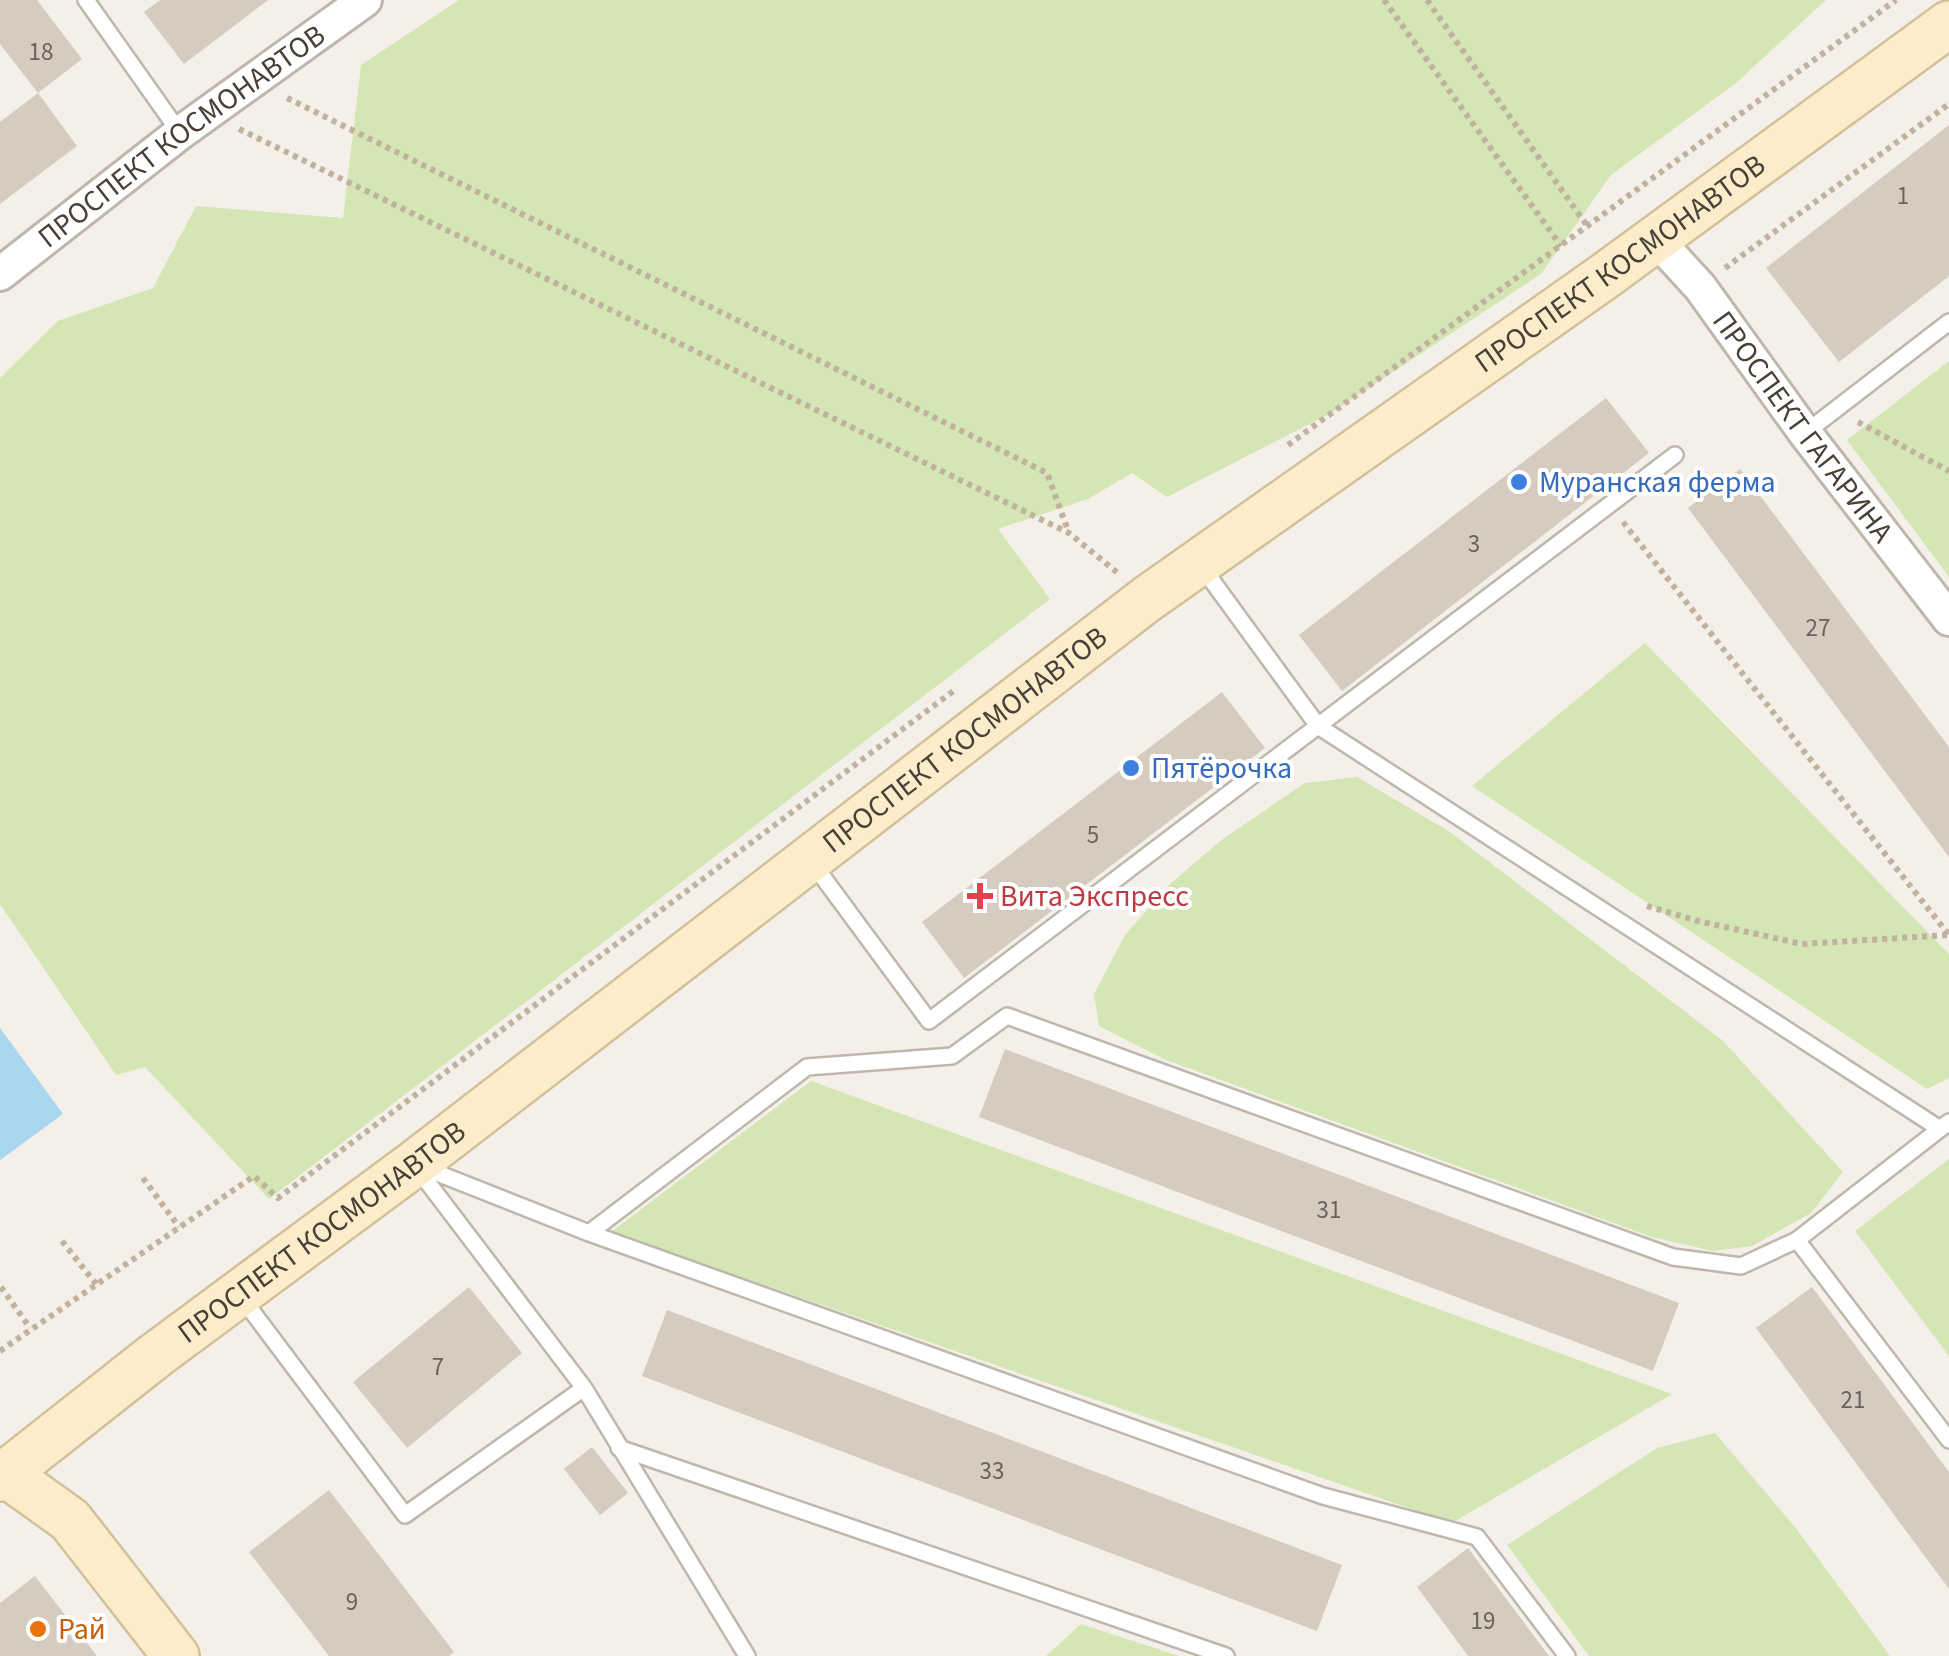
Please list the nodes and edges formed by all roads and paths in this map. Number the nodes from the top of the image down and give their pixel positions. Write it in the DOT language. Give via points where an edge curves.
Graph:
graph roads {
  1 [pos="86,0"];
  2 [pos="365,0"];
  3 [pos="1384,0"];
  4 [pos="1427,0"];
  5 [pos="1896,0"];
  6 [pos="1949,24"];
  7 [pos="254,82"];
  8 [pos="1949,104"];
  9 [pos="194,123"];
  10 [pos="1588,227"];
  11 [pos="1655,238"];
  12 [pos="1561,246"];
  13 [pos="0,274"];
  14 [pos="1700,287"];
  15 [pos="1949,322"];
  16 [pos="1835,410"];
  17 [pos="1805,433"];
  18 [pos="1273,455"];
  19 [pos="1676,455"];
  20 [pos="1949,471"];
  21 [pos="1610,505"];
  22 [pos="1070,532"];
  23 [pos="1200,564"];
  24 [pos="1130,577"];
  25 [pos="1949,619"];
  26 [pos="972,678"];
  27 [pos="1318,726"];
  28 [pos="809,859"];
  29 [pos="1642,904"];
  30 [pos="1949,935"];
  31 [pos="1945,1125"];
  32 [pos="414,1164"];
  33 [pos="142,1178"];
  34 [pos="179,1228"];
  35 [pos="589,1233"];
  36 [pos="1797,1240"];
  37 [pos="62,1242"];
  38 [pos="96,1284"];
  39 [pos="2,1287"];
  40 [pos="240,1295"];
  41 [pos="30,1328"];
  42 [pos="0,1352"];
  43 [pos="584,1388"];
  44 [pos="1949,1440"];
  45 [pos="619,1448"];
  46 [pos="3,1476"];
  47 [pos="176,1656"];
  48 [pos="747,1656"];
  49 [pos="1226,1656"];
  50 [pos="1567,1656"];
  1 -- 9 [label="lane"];
  2 -- 7 [label="street, ПРОСПЕКТ КОСМОНАВТОВ"];
  3 -- 12 [label="path"];
  4 -- 10 [label="path"];
  5 -- 10 [label="path"];
  6 -- 11 [label="main road, ПРОСПЕКТ КОСМОНАВТОВ"];
  7 -- 9 [label="street, ПРОСПЕКТ КОСМОНАВТОВ"];
  7 -- 22 [label="path" via="1047,473"];
  8 -- 14 [label="path"];
  9 -- 13 [label="street, ПРОСПЕКТ КОСМОНАВТОВ"];
  9 -- 22 [label="path"];
  10 -- 12 [label="path"];
  11 -- 14 [label="street, ПРОСПЕКТ ГАГАРИНА"];
  11 -- 23 [label="main road, ПРОСПЕКТ КОСМОНАВТОВ"];
  12 -- 18 [label="path"];
  14 -- 17 [label="street, ПРОСПЕКТ ГАГАРИНА"];
  15 -- 16 [label="lane"];
  16 -- 17 [label="lane"];
  16 -- 20 [label="path"];
  17 -- 25 [label="street, ПРОСПЕКТ ГАГАРИНА"];
  19 -- 21 [label="lane"];
  21 -- 27 [label="lane"];
  21 -- 30 [label="path"];
  22 -- 24 [label="path"];
  23 -- 24 [label="main road, ПРОСПЕКТ КОСМОНАВТОВ"];
  23 -- 27 [label="lane"];
  24 -- 28 [label="main road, ПРОСПЕКТ КОСМОНАВТОВ"];
  26 -- 34 [label="path" via="278,1198 254,1176"];
  27 -- 28 [label="lane" via="929,1021"];
  27 -- 31 [label="lane"];
  28 -- 32 [label="main road, ПРОСПЕКТ КОСМОНАВТОВ"];
  29 -- 30 [label="path" via="1802,944"];
  31 -- 36 [label="lane"];
  32 -- 35 [label="lane"];
  32 -- 40 [label="main road, ПРОСПЕКТ КОСМОНАВТОВ"];
  32 -- 43 [label="lane"];
  33 -- 34 [label="path"];
  34 -- 38 [label="path"];
  35 -- 36 [label="lane" via="807,1067 952,1056 1007,1016 1673,1256 1741,1266"];
  35 -- 50 [label="lane" via="1323,1496 1477,1537"];
  36 -- 44 [label="lane"];
  37 -- 38 [label="path"];
  38 -- 41 [label="path"];
  39 -- 41 [label="path"];
  40 -- 43 [label="lane" via="405,1515"];
  40 -- 46 [label="main road, ПРОСПЕКТ КОСМОНАВТОВ"];
  41 -- 42 [label="path"];
  43 -- 45 [label="lane"];
  45 -- 48 [label="lane"];
  45 -- 49 [label="lane"];
  46 -- 47 [label="main road" via="70,1520"];
}
